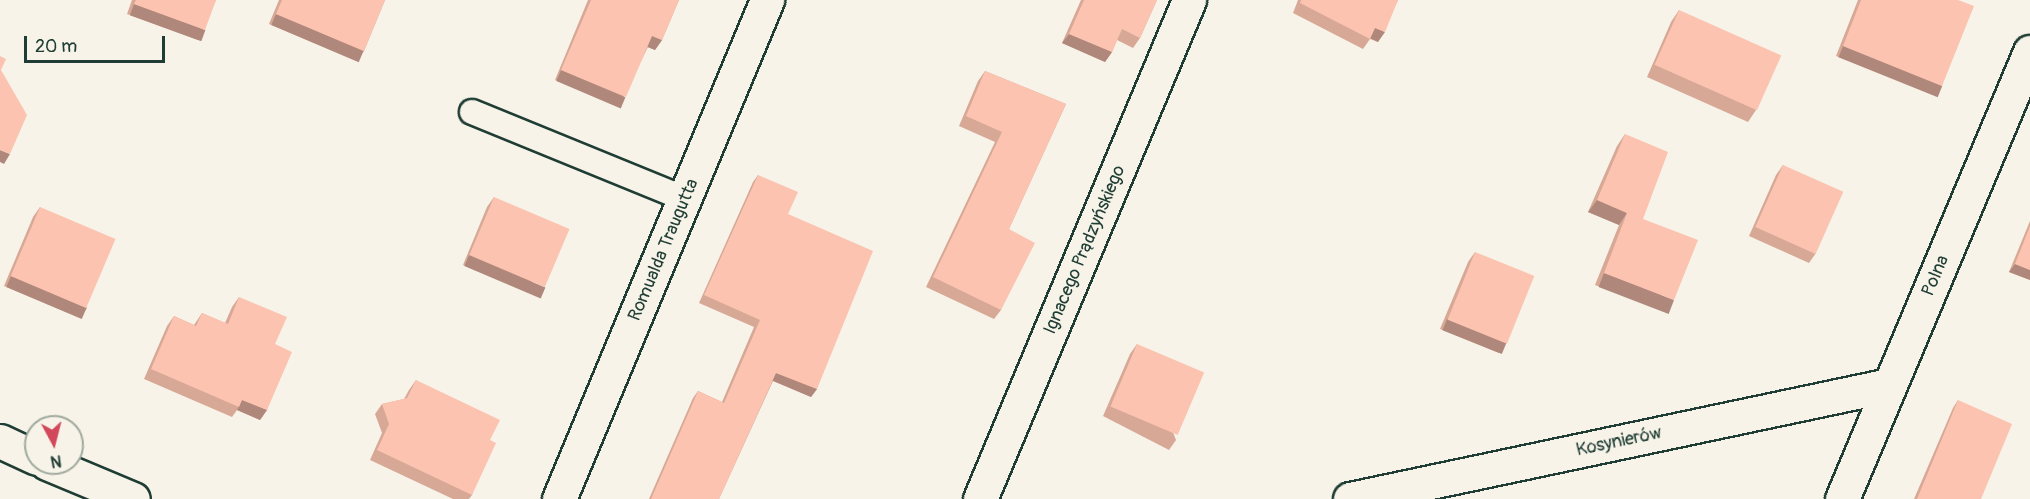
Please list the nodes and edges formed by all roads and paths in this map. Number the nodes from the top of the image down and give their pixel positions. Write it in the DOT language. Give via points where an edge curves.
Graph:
graph roads {
  1 [pos="767,0"];
  2 [pos="1189,0"];
  3 [pos="2030,52"];
  4 [pos="472,112"];
  5 [pos="685,199"];
  6 [pos="1889,386"];
  7 [pos="0,441"];
  8 [pos="24,452"];
  9 [pos="76,475"];
  10 [pos="133,499"];
  11 [pos="559,499"];
  12 [pos="980,499"];
  13 [pos="1350,499"];
  14 [pos="1842,499"];
  1 -- 5 [label="street, Romualda Traugutta"];
  2 -- 12 [label="street, Ignacego Prądzyńskiego"];
  3 -- 6 [label="street, Polna"];
  4 -- 5 [label="lane"];
  5 -- 11 [label="street, Romualda Traugutta"];
  6 -- 13 [label="street, Kosynierów"];
  6 -- 14 [label="street, Polna"];
  7 -- 8 [label="street"];
  9 -- 10 [label="street"];
}
